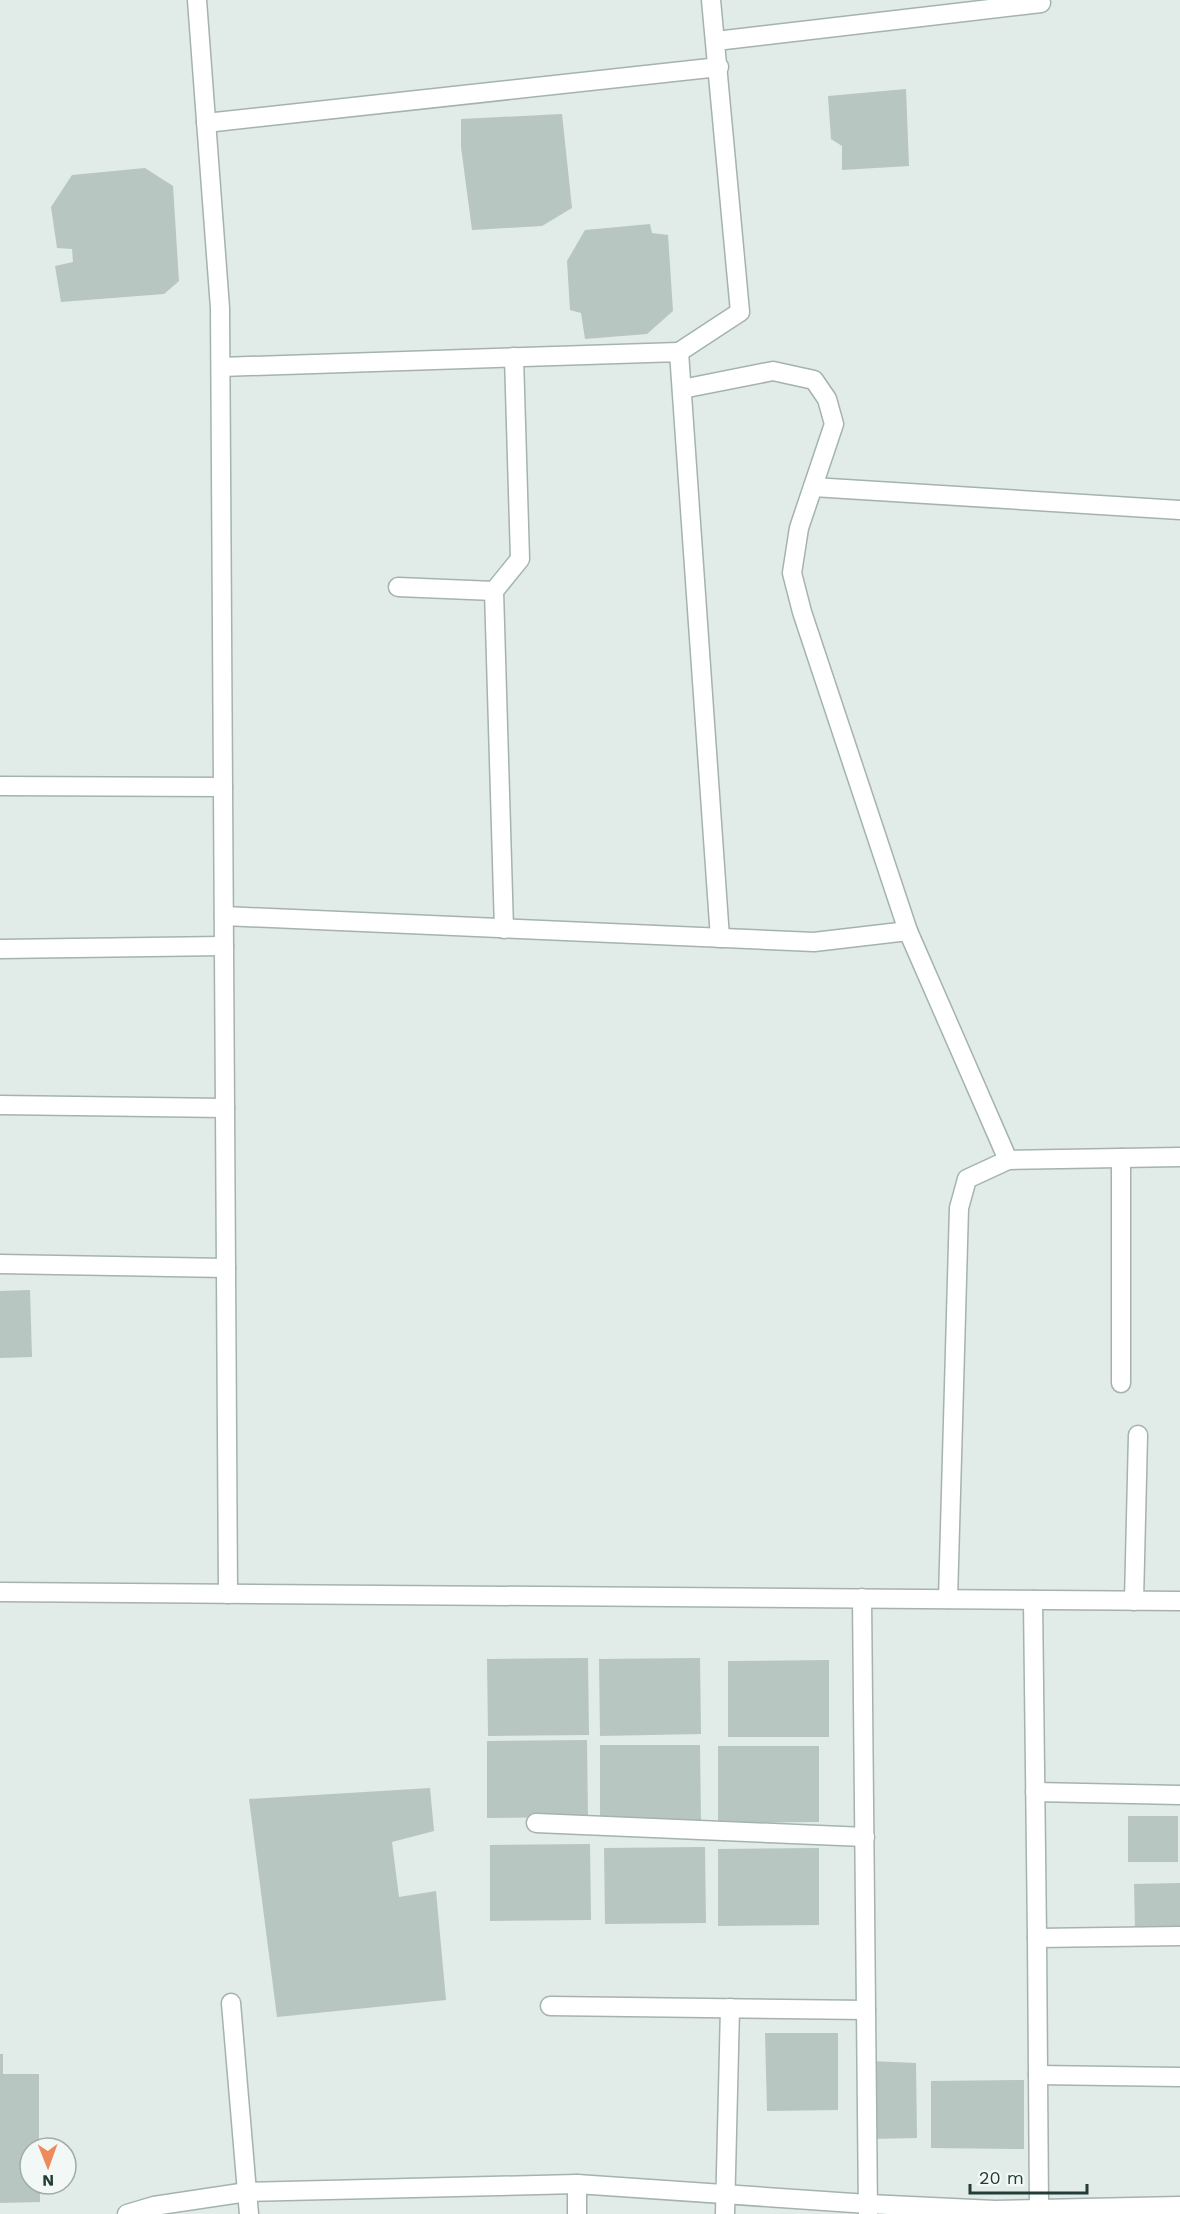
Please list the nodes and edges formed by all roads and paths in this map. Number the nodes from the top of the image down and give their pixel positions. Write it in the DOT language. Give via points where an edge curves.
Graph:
graph roads {
  1 [pos="197,0"];
  2 [pos="711,0"];
  3 [pos="1041,3"];
  4 [pos="716,41"];
  5 [pos="718,67"];
  6 [pos="206,123"];
  7 [pos="679,352"];
  8 [pos="514,357"];
  9 [pos="221,367"];
  10 [pos="682,389"];
  11 [pos="813,487"];
  12 [pos="1180,510"];
  13 [pos="398,587"];
  14 [pos="494,591"];
  15 [pos="0,786"];
  16 [pos="223,786"];
  17 [pos="224,916"];
  18 [pos="504,929"];
  19 [pos="908,931"];
  20 [pos="720,938"];
  21 [pos="224,946"];
  22 [pos="0,949"];
  23 [pos="0,1105"];
  24 [pos="225,1108"];
  25 [pos="1180,1157"];
  26 [pos="1121,1158"];
  27 [pos="1008,1160"];
  28 [pos="0,1264"];
  29 [pos="226,1268"];
  30 [pos="1121,1383"];
  31 [pos="1138,1435"];
  32 [pos="0,1592"];
  33 [pos="228,1594"];
  34 [pos="862,1598"];
  35 [pos="948,1599"];
  36 [pos="1033,1600"];
  37 [pos="1134,1600"];
  38 [pos="1180,1601"];
  39 [pos="1035,1792"];
  40 [pos="1180,1795"];
  41 [pos="536,1823"];
  42 [pos="865,1837"];
  43 [pos="1180,1936"];
  44 [pos="1037,1938"];
  45 [pos="231,2002"];
  46 [pos="550,2006"];
  47 [pos="730,2008"];
  48 [pos="866,2010"];
  49 [pos="1038,2075"];
  50 [pos="1180,2077"];
  51 [pos="577,2184"];
  52 [pos="247,2192"];
  53 [pos="725,2194"];
  54 [pos="1180,2206"];
  55 [pos="1039,2208"];
  56 [pos="868,2209"];
  57 [pos="127,2214"];
  58 [pos="249,2214"];
  59 [pos="577,2214"];
  60 [pos="725,2214"];
  1 -- 6 [label="street"];
  2 -- 4 [label="street"];
  3 -- 4 [label="street"];
  4 -- 5 [label="street"];
  5 -- 6 [label="street"];
  5 -- 7 [label="street" via="740,312"];
  6 -- 9 [label="street"];
  7 -- 8 [label="street"];
  7 -- 10 [label="street"];
  8 -- 9 [label="street"];
  8 -- 14 [label="street" via="520,559"];
  9 -- 16 [label="street"];
  10 -- 11 [label="street" via="773,371 814,380 827,399 834,424"];
  10 -- 20 [label="street"];
  11 -- 12 [label="street"];
  11 -- 19 [label="street" via="799,528 792,573"];
  13 -- 14 [label="street"];
  14 -- 18 [label="street"];
  15 -- 16 [label="street"];
  16 -- 17 [label="street"];
  17 -- 18 [label="street"];
  17 -- 21 [label="street"];
  18 -- 20 [label="street"];
  19 -- 20 [label="street" via="814,942"];
  19 -- 27 [label="street"];
  21 -- 22 [label="street"];
  21 -- 24 [label="street"];
  23 -- 24 [label="street"];
  24 -- 29 [label="street"];
  25 -- 26 [label="street"];
  26 -- 27 [label="street"];
  26 -- 30 [label="street"];
  27 -- 35 [label="street" via="967,1179 959,1208"];
  28 -- 29 [label="street"];
  29 -- 33 [label="street"];
  31 -- 37 [label="street"];
  32 -- 33 [label="street"];
  33 -- 34 [label="street"];
  34 -- 35 [label="street"];
  34 -- 42 [label="street"];
  35 -- 36 [label="street"];
  36 -- 37 [label="street"];
  36 -- 39 [label="street"];
  37 -- 38 [label="street"];
  39 -- 40 [label="street"];
  39 -- 44 [label="street"];
  41 -- 42 [label="street"];
  42 -- 48 [label="street"];
  43 -- 44 [label="street"];
  44 -- 49 [label="street"];
  45 -- 52 [label="street"];
  46 -- 47 [label="street"];
  47 -- 48 [label="street"];
  47 -- 53 [label="street"];
  48 -- 56 [label="street"];
  49 -- 50 [label="street"];
  49 -- 55 [label="street"];
  51 -- 52 [label="street"];
  51 -- 53 [label="street"];
  51 -- 59 [label="street"];
  52 -- 57 [label="street"];
  52 -- 58 [label="street"];
  53 -- 56 [label="street"];
  53 -- 60 [label="street"];
  54 -- 55 [label="street"];
  55 -- 56 [label="street"];
}
